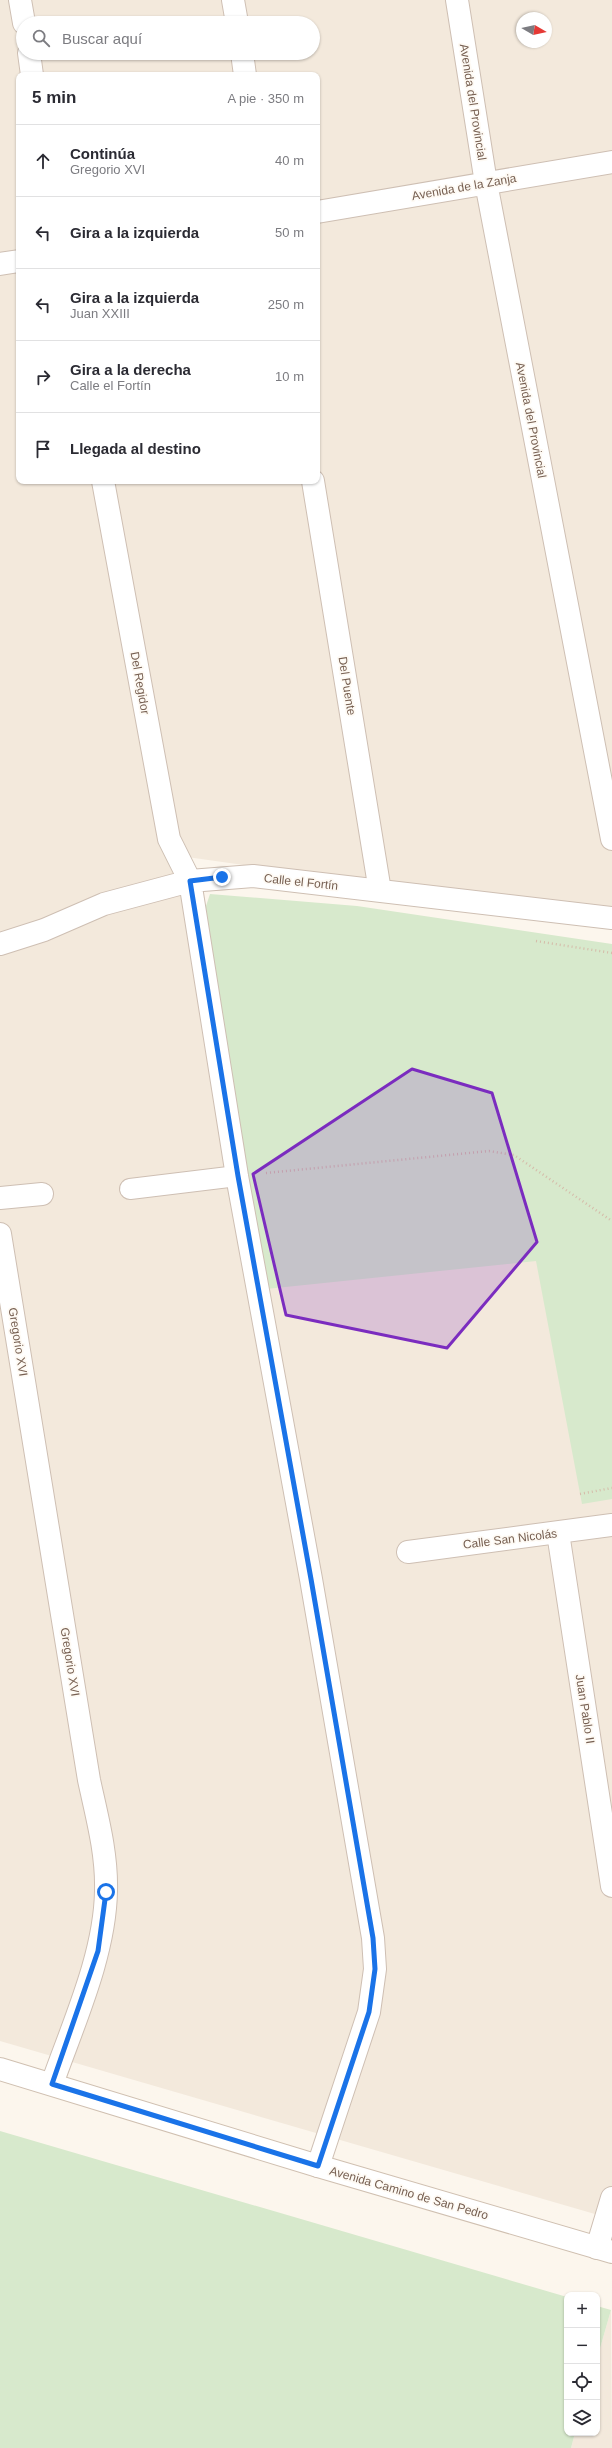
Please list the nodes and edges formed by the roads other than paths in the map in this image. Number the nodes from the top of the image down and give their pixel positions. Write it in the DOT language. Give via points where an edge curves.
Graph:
graph roads {
  1 [pos="20,0"];
  2 [pos="233,0"];
  3 [pos="457,0"];
  4 [pos="23,16"];
  5 [pos="236,16"];
  6 [pos="30,60"];
  7 [pos="243,60"];
  8 [pos="32,72"];
  9 [pos="245,72"];
  10 [pos="612,162"];
  11 [pos="486,183"];
  12 [pos="320,211"];
  13 [pos="16,261"];
  14 [pos="0,264"];
  15 [pos="105,484"];
  16 [pos="313,484"];
  17 [pos="612,840"];
  18 [pos="190,881"];
  19 [pos="380,891"];
  20 [pos="612,918"];
  21 [pos="0,944"];
  22 [pos="238,1176"];
  23 [pos="130,1189"];
  24 [pos="42,1194"];
  25 [pos="0,1198"];
  26 [pos="0,1234"];
  27 [pos="612,1525"];
  28 [pos="558,1533"];
  29 [pos="408,1552"];
  30 [pos="612,1886"];
  31 [pos="0,2069"];
  32 [pos="52,2084"];
  33 [pos="318,2166"];
  34 [pos="612,2198"];
  35 [pos="604,2250"];
  1 -- 4 [label="street"];
  2 -- 5 [label="street"];
  3 -- 11 [label="street, Avenida del Provincial"];
  6 -- 8 [label="street"];
  7 -- 9 [label="street"];
  10 -- 11 [label="street, Avenida de la Zanja"];
  11 -- 12 [label="street, Avenida de la Zanja"];
  11 -- 17 [label="street, Avenida del Provincial"];
  13 -- 14 [label="street"];
  15 -- 18 [label="street, Del Regidor" via="169,839"];
  16 -- 19 [label="street, Del Puente"];
  18 -- 19 [label="street, Calle el Fortín" via="253,876"];
  18 -- 21 [label="street, Calle el Fortín" via="104,904 44,930"];
  18 -- 22 [label="street, Del Regidor"];
  19 -- 20 [label="street, Calle el Fortín"];
  22 -- 23 [label="lane"];
  22 -- 33 [label="street, Del Regidor" via="373,1938 375,1969 369,2012"];
  24 -- 25 [label="street"];
  26 -- 32 [label="street, Gregorio XVI" via="89,1780 104,1845 106,1892 98,1951"];
  27 -- 28 [label="street, Calle San Nicolás"];
  28 -- 29 [label="street, Calle San Nicolás"];
  28 -- 30 [label="street, Juan Pablo II"];
  31 -- 32 [label="street, Avenida Camino de San Pedro"];
  32 -- 33 [label="street, Avenida Camino de San Pedro"];
  33 -- 35 [label="street, Avenida Camino de San Pedro"];
  34 -- 35 [label="street"];
}
